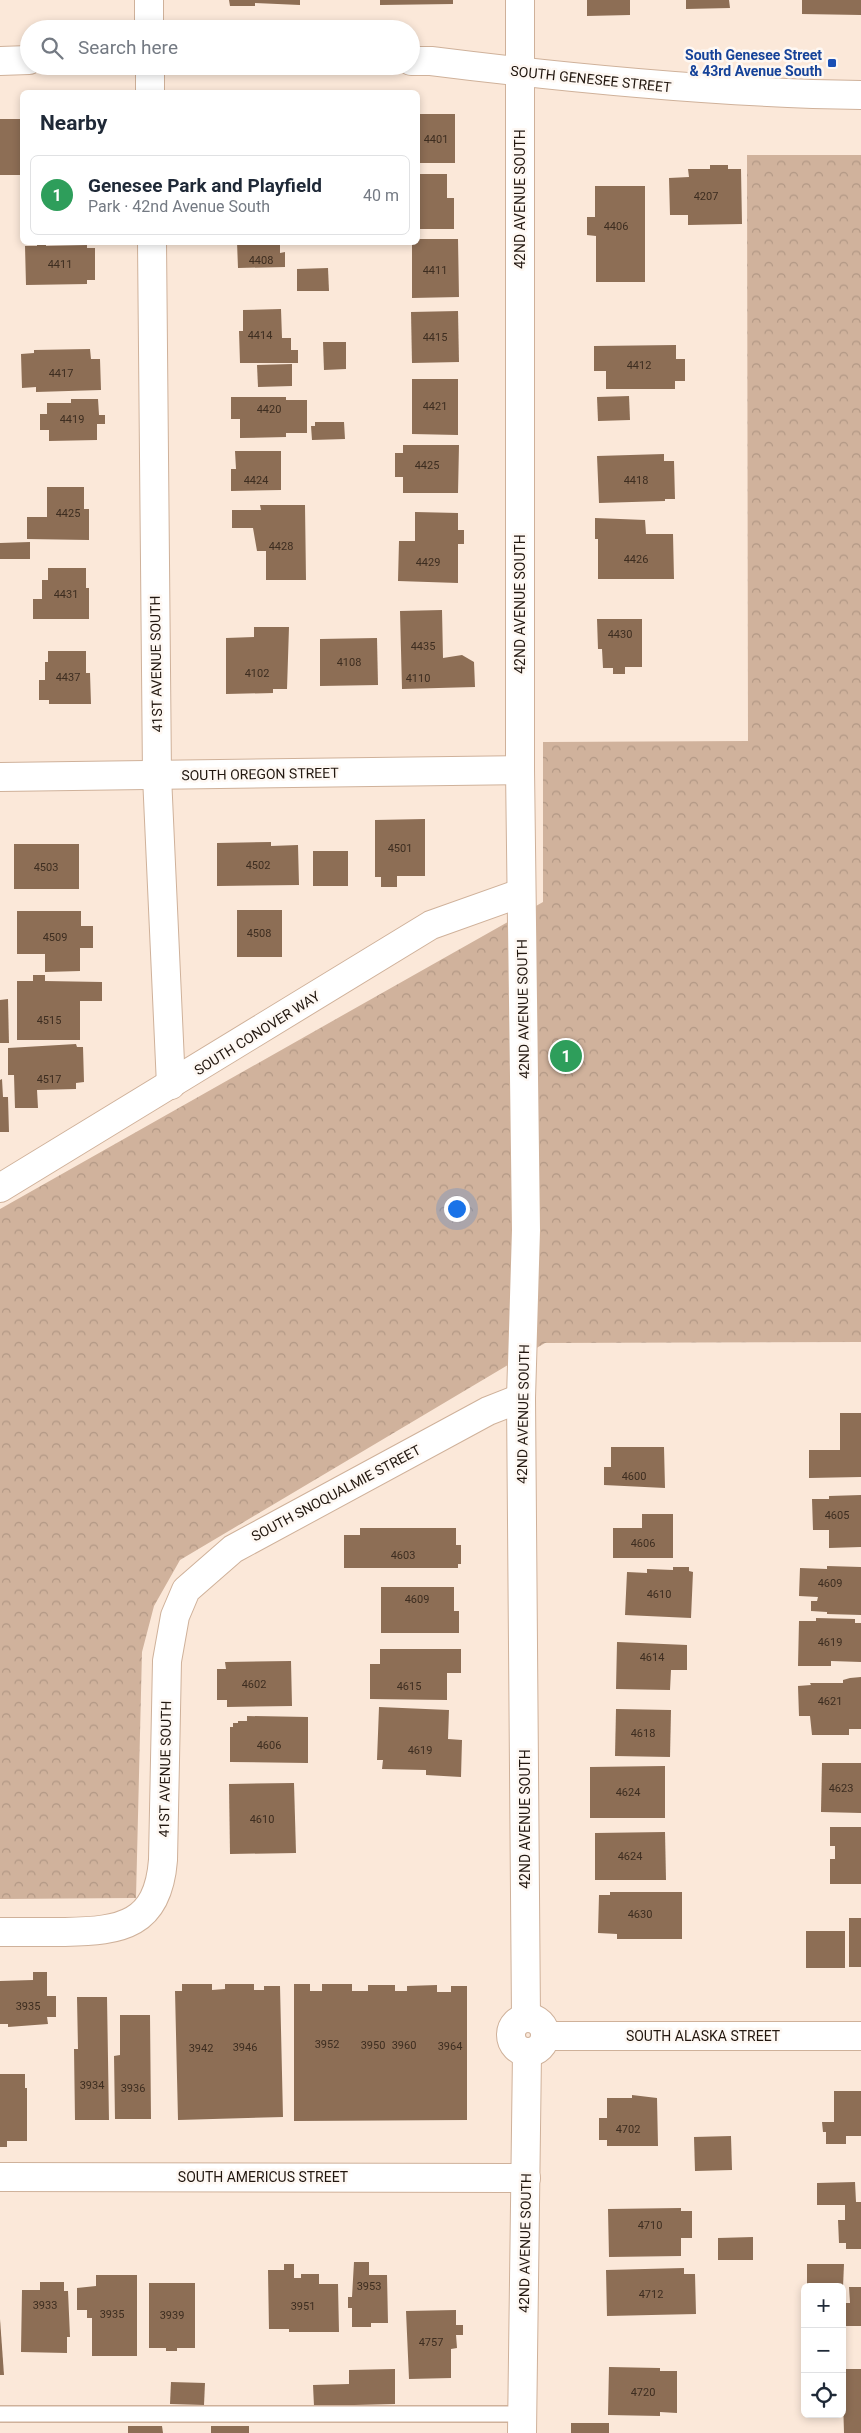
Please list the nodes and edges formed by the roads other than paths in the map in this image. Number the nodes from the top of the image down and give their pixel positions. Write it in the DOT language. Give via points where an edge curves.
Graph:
graph roads {
  1 [pos="149,0"];
  2 [pos="520,0"];
  3 [pos="150,20"];
  4 [pos="20,60"];
  5 [pos="0,61"];
  6 [pos="420,62"];
  7 [pos="520,72"];
  8 [pos="150,75"];
  9 [pos="150,90"];
  10 [pos="861,95"];
  11 [pos="152,245"];
  12 [pos="520,770"];
  13 [pos="157,776"];
  14 [pos="0,777"];
  15 [pos="521,893"];
  16 [pos="171,1086"];
  17 [pos="0,1188"];
  18 [pos="522,1398"];
  19 [pos="175,1616"];
  20 [pos="0,1932"];
  21 [pos="533,2036"];
  22 [pos="861,2036"];
  23 [pos="0,2176"];
  24 [pos="526,2178"];
  25 [pos="0,2414"];
  26 [pos="522,2423"];
  1 -- 3 [label="street"];
  2 -- 7 [label="street, 42ND AVENUE SOUTH"];
  4 -- 5 [label="street"];
  6 -- 7 [label="street, SOUTH GENESEE STREET"];
  7 -- 10 [label="street, SOUTH GENESEE STREET" via="652,86"];
  7 -- 12 [label="street, 42ND AVENUE SOUTH"];
  8 -- 9 [label="street"];
  11 -- 13 [label="street, 41ST AVENUE SOUTH"];
  12 -- 13 [label="street, SOUTH OREGON STREET"];
  12 -- 15 [label="street, 42ND AVENUE SOUTH"];
  13 -- 14 [label="street, SOUTH OREGON STREET"];
  13 -- 16 [label="street, 41ST AVENUE SOUTH"];
  15 -- 16 [label="street, SOUTH CONOVER WAY" via="431,926"];
  15 -- 18 [label="street, 42ND AVENUE SOUTH" via="526,1230"];
  16 -- 17 [label="street, SOUTH CONOVER WAY"];
  18 -- 19 [label="street, SOUTH SNOQUALMIE STREET" via="488,1411 233,1548 186,1590"];
  18 -- 21 [label="street, 42ND AVENUE SOUTH"];
  19 -- 20 [label="street, 41ST AVENUE SOUTH" via="167,1661 162,1879 154,1900 141,1915 122,1927 101,1932"];
  21 -- 22 [label="street, SOUTH ALASKA STREET"];
  21 -- 24 [label="street, 42ND AVENUE SOUTH"];
  23 -- 24 [label="street, SOUTH AMERICUS STREET"];
  24 -- 26 [label="street, 42ND AVENUE SOUTH"];
  25 -- 26 [label="lane"];
}
